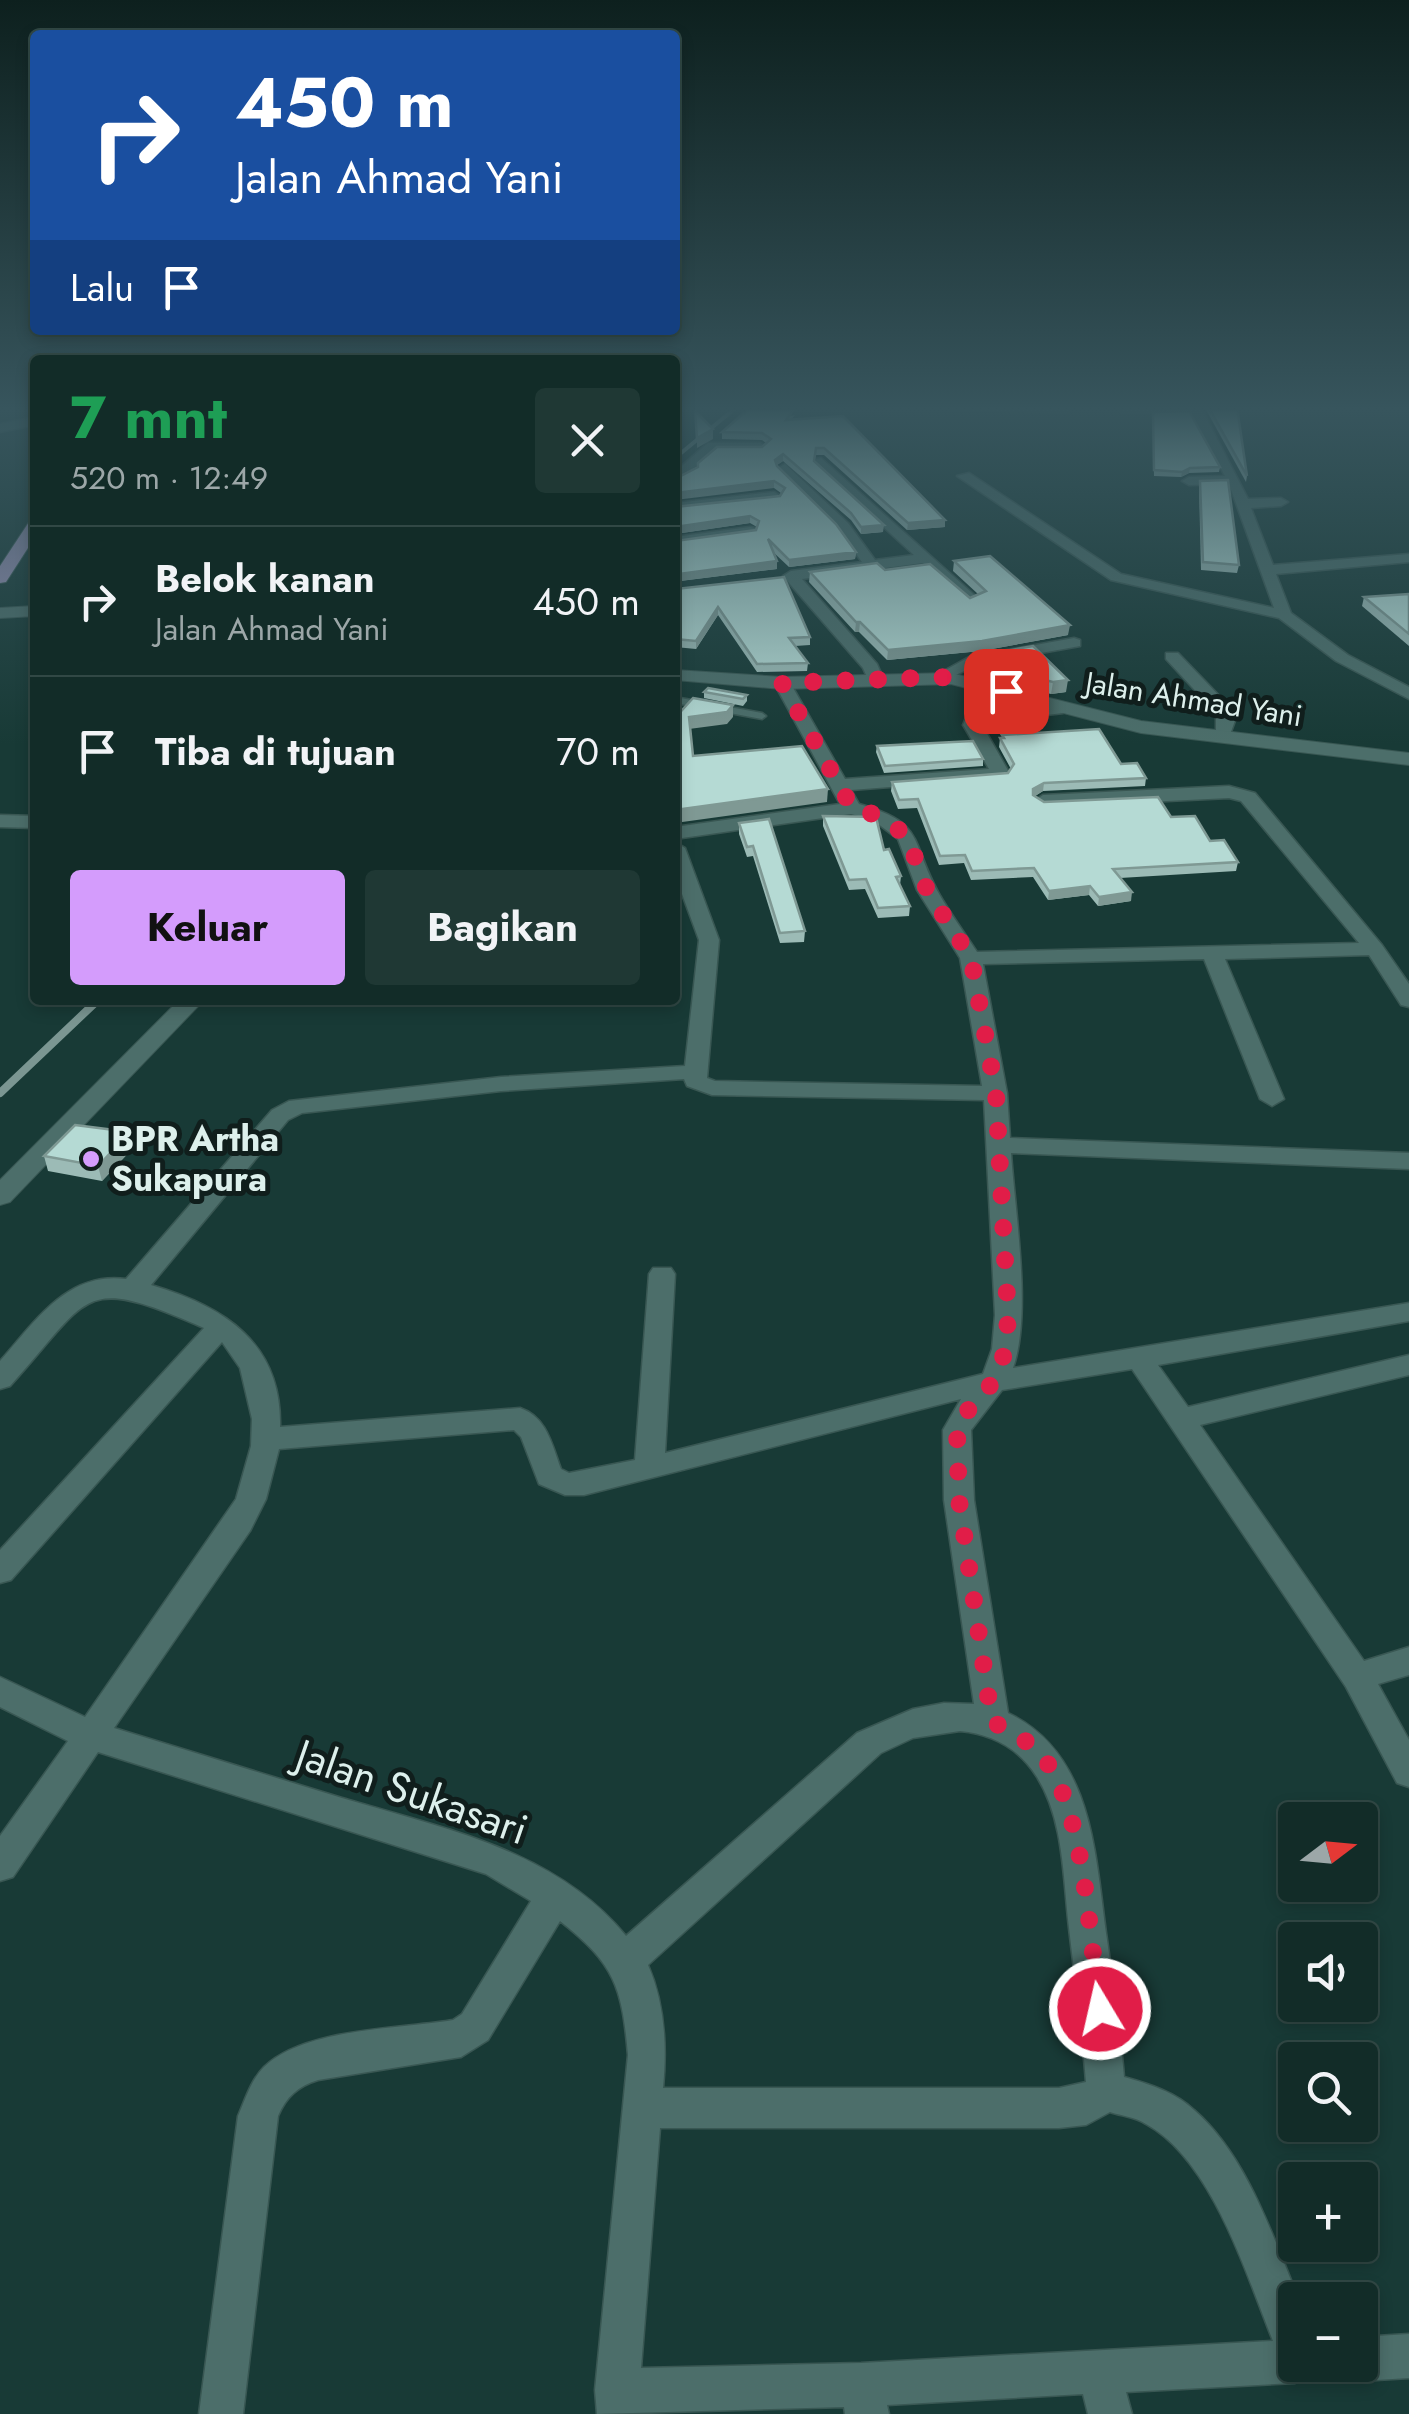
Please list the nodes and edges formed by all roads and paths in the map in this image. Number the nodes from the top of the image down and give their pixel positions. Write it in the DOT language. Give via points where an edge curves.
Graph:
graph roads {
  1 [pos="837,519"];
  2 [pos="883,519"];
  3 [pos="1027,519"];
  4 [pos="1246,519"];
  5 [pos="750,532"];
  6 [pos="30,533"];
  7 [pos="680,539"];
  8 [pos="926,558"];
  9 [pos="1409,558"];
  10 [pos="872,566"];
  11 [pos="1267,570"];
  12 [pos="791,576"];
  13 [pos="0,578"];
  14 [pos="773,578"];
  15 [pos="973,601"];
  16 [pos="30,611"];
  17 [pos="0,614"];
  18 [pos="1284,615"];
  19 [pos="1074,643"];
  20 [pos="1172,656"];
  21 [pos="680,675"];
  22 [pos="941,677"];
  23 [pos="876,680"];
  24 [pos="782,683"];
  25 [pos="1409,694"];
  26 [pos="680,701"];
  27 [pos="1063,708"];
  28 [pos="762,716"];
  29 [pos="1222,736"];
  30 [pos="1409,759"];
  31 [pos="846,796"];
  32 [pos="1042,801"];
  33 [pos="0,821"];
  34 [pos="30,822"];
  35 [pos="680,832"];
  36 [pos="680,862"];
  37 [pos="1375,949"];
  38 [pos="1212,953"];
  39 [pos="971,958"];
  40 [pos="1409,1000"];
  41 [pos="187,1005"];
  42 [pos="694,1072"];
  43 [pos="996,1093"];
  44 [pos="1272,1099"];
  45 [pos="997,1146"];
  46 [pos="1409,1160"];
  47 [pos="0,1196"];
  48 [pos="662,1274"];
  49 [pos="132,1290"];
  50 [pos="1409,1312"];
  51 [pos="222,1325"];
  52 [pos="1139,1358"];
  53 [pos="1409,1365"];
  54 [pos="0,1379"];
  55 [pos="994,1381"];
  56 [pos="1183,1419"];
  57 [pos="266,1440"];
  58 [pos="649,1469"];
  59 [pos="0,1571"];
  60 [pos="1409,1661"];
  61 [pos="1358,1677"];
  62 [pos="0,1690"];
  63 [pos="992,1722"];
  64 [pos="89,1735"];
  65 [pos="1409,1772"];
  66 [pos="0,1865"];
  67 [pos="555,1894"];
  68 [pos="625,1961"];
  69 [pos="1106,2092"];
  70 [pos="645,2108"];
  71 [pos="1278,2302"];
  72 [pos="1409,2356"];
  73 [pos="1378,2357"];
  74 [pos="1278,2363"];
  75 [pos="1098,2371"];
  76 [pos="864,2400"];
  77 [pos="618,2402"];
  78 [pos="221,2414"];
  79 [pos="1110,2414"];
  1 -- 10 [label="street"];
  2 -- 8 [label="street"];
  3 -- 18 [label="street" via="1110,575"];
  4 -- 11 [label="street"];
  5 -- 7 [label="street"];
  6 -- 13 [label="main road"];
  8 -- 10 [label="street"];
  8 -- 15 [label="street"];
  9 -- 11 [label="street"];
  10 -- 12 [label="street"];
  11 -- 18 [label="street"];
  12 -- 14 [label="street"];
  12 -- 23 [label="street"];
  16 -- 17 [label="street"];
  18 -- 25 [label="street" via="1342,658"];
  19 -- 22 [label="street" via="975,660"];
  20 -- 29 [label="street" via="1224,710"];
  21 -- 24 [label="street, Jalan Ahmad Yani"];
  22 -- 23 [label="street, Jalan Ahmad Yani"];
  22 -- 27 [label="street, Jalan Ahmad Yani"];
  23 -- 24 [label="street, Jalan Ahmad Yani"];
  24 -- 31 [label="street"];
  26 -- 28 [label="lane"];
  27 -- 29 [label="street, Jalan Ahmad Yani" via="1141,727"];
  27 -- 31 [label="street" via="973,719 1001,774"];
  29 -- 30 [label="street, Jalan Ahmad Yani"];
  31 -- 35 [label="street"];
  31 -- 39 [label="street" via="907,836 927,890"];
  32 -- 37 [label="street" via="1244,795"];
  33 -- 34 [label="street"];
  36 -- 42 [label="street" via="709,940"];
  37 -- 38 [label="street"];
  37 -- 40 [label="street"];
  38 -- 39 [label="street"];
  38 -- 44 [label="street"];
  39 -- 43 [label="street"];
  41 -- 47 [label="street"];
  42 -- 43 [label="street" via="695,1081 712,1088"];
  42 -- 49 [label="street" via="297,1106 280,1115"];
  43 -- 45 [label="street"];
  45 -- 46 [label="street"];
  45 -- 55 [label="street" via="1008,1315 1006,1349"];
  48 -- 58 [label="street"];
  49 -- 51 [label="street"];
  49 -- 54 [label="street" via="82,1294"];
  50 -- 52 [label="street"];
  51 -- 57 [label="street" via="257,1371"];
  51 -- 59 [label="street"];
  52 -- 55 [label="street"];
  52 -- 56 [label="street"];
  53 -- 56 [label="street"];
  55 -- 58 [label="street"];
  55 -- 63 [label="street" via="957,1430 959,1500"];
  56 -- 61 [label="street"];
  57 -- 58 [label="street" via="520,1419 533,1432 554,1481 594,1482"];
  57 -- 64 [label="street" via="248,1509"];
  60 -- 61 [label="street"];
  61 -- 65 [label="street"];
  62 -- 64 [label="street, Jalan Sukasari"];
  63 -- 68 [label="street" via="936,1717 868,1743"];
  63 -- 69 [label="street" via="1042,1756 1066,1810 1078,1852"];
  64 -- 66 [label="street"];
  64 -- 67 [label="street, Jalan Sukasari" via="495,1860"];
  67 -- 68 [label="street, Jalan Sukasari"];
  67 -- 78 [label="street" via="475,2028 461,2038 305,2063 267,2093 258,2116"];
  68 -- 70 [label="street, Jalan Sukasari" via="642,2002"];
  69 -- 70 [label="street" via="1086,2105 1059,2108"];
  69 -- 71 [label="street" via="1160,2108 1198,2141 1229,2191"];
  70 -- 77 [label="street, Jalan Sukasari"];
  72 -- 73 [label="street"];
  74 -- 75 [label="street"];
  75 -- 76 [label="street"];
  75 -- 79 [label="street"];
  76 -- 77 [label="street"];
}
